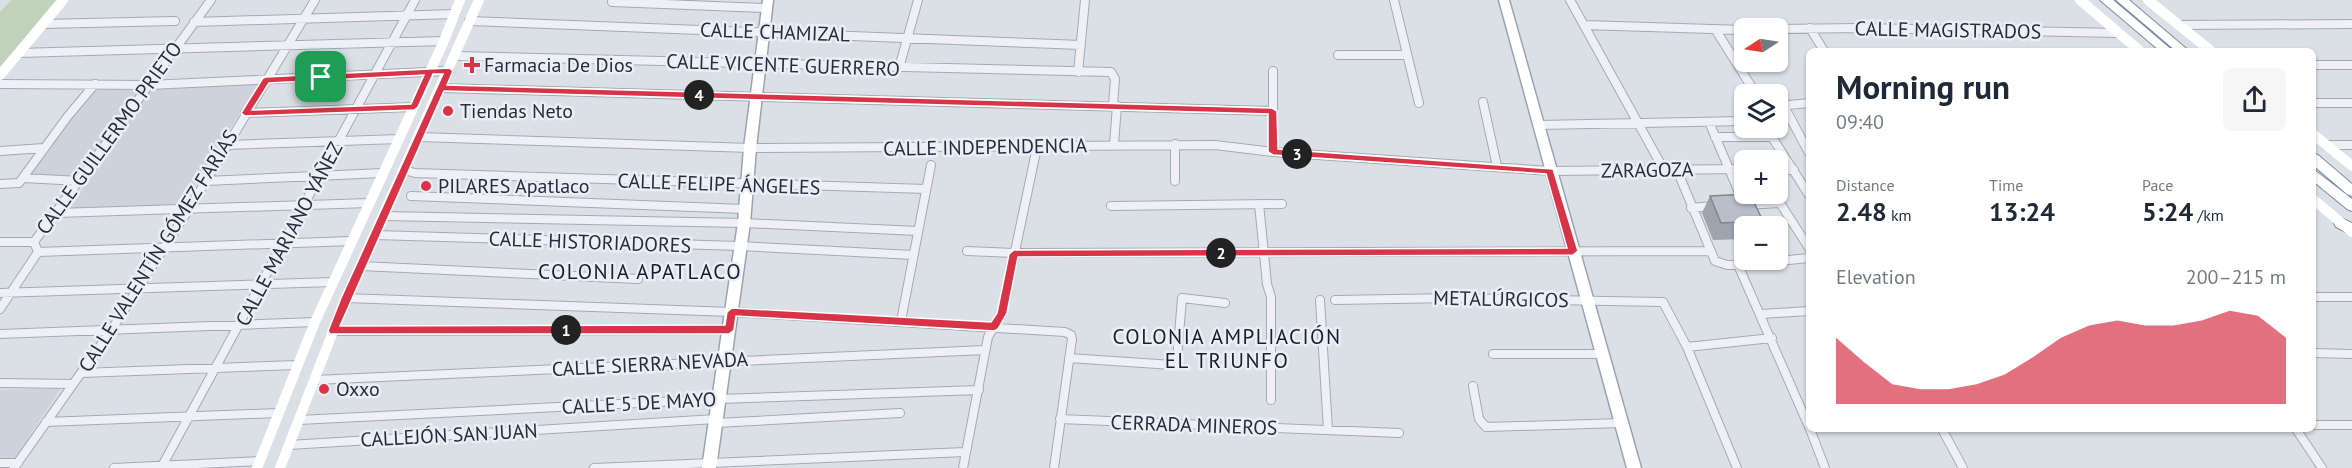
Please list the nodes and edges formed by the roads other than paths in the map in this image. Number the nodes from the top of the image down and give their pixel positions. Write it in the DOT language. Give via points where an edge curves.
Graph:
graph roads {
  1 [pos="63,0"];
  2 [pos="211,0"];
  3 [pos="315,0"];
  4 [pos="416,0"];
  5 [pos="478,0"];
  6 [pos="918,0"];
  7 [pos="1085,0"];
  8 [pos="1394,0"];
  9 [pos="1504,0"];
  10 [pos="1570,0"];
  11 [pos="2080,0"];
  12 [pos="2106,0"];
  13 [pos="2122,0"];
  14 [pos="2148,0"];
  15 [pos="460,1"];
  16 [pos="612,2"];
  17 [pos="768,4"];
  18 [pos="455,14"];
  19 [pos="407,16"];
  20 [pos="305,17"];
  21 [pos="175,21"];
  22 [pos="469,21"];
  23 [pos="194,22"];
  24 [pos="43,24"];
  25 [pos="2352,24"];
  26 [pos="1584,25"];
  27 [pos="2179,25"];
  28 [pos="1810,28"];
  29 [pos="1715,29"];
  30 [pos="1788,29"];
  31 [pos="1734,30"];
  32 [pos="764,32"];
  33 [pos="2119,33"];
  34 [pos="908,36"];
  35 [pos="444,42"];
  36 [pos="393,43"];
  37 [pos="1081,45"];
  38 [pos="286,47"];
  39 [pos="1822,48"];
  40 [pos="2136,48"];
  41 [pos="2163,48"];
  42 [pos="2179,48"];
  43 [pos="2207,48"];
  44 [pos="174,50"];
  45 [pos="19,53"];
  46 [pos="1406,55"];
  47 [pos="455,56"];
  48 [pos="1338,56"];
  49 [pos="760,64"];
  50 [pos="2316,65"];
  51 [pos="2352,65"];
  52 [pos="899,68"];
  53 [pos="449,71"];
  54 [pos="1273,71"];
  55 [pos="430,72"];
  56 [pos="1078,72"];
  57 [pos="0,75"];
  58 [pos="376,75"];
  59 [pos="266,80"];
  60 [pos="0,84"];
  61 [pos="95,84"];
  62 [pos="1750,84"];
  63 [pos="149,85"];
  64 [pos="441,88"];
  65 [pos="757,96"];
  66 [pos="1483,102"];
  67 [pos="1419,103"];
  68 [pos="1806,103"];
  69 [pos="2316,103"];
  70 [pos="2352,104"];
  71 [pos="1788,105"];
  72 [pos="1115,106"];
  73 [pos="414,107"];
  74 [pos="357,108"];
  75 [pos="1272,111"];
  76 [pos="245,113"];
  77 [pos="1788,118"];
  78 [pos="1734,122"];
  79 [pos="1709,123"];
  80 [pos="1538,125"];
  81 [pos="1640,125"];
  82 [pos="419,137"];
  83 [pos="1715,137"];
  84 [pos="2316,137"];
  85 [pos="399,139"];
  86 [pos="339,140"];
  87 [pos="1114,144"];
  88 [pos="1175,144"];
  89 [pos="226,145"];
  90 [pos="2326,145"];
  91 [pos="2352,145"];
  92 [pos="1037,147"];
  93 [pos="44,148"];
  94 [pos="750,148"];
  95 [pos="1806,148"];
  96 [pos="0,151"];
  97 [pos="1273,152"];
  98 [pos="2316,161"];
  99 [pos="931,165"];
  100 [pos="1497,166"];
  101 [pos="2352,166"];
  102 [pos="1729,169"];
  103 [pos="1734,169"];
  104 [pos="1664,170"];
  105 [pos="1677,170"];
  106 [pos="1788,170"];
  107 [pos="1794,170"];
  108 [pos="404,171"];
  109 [pos="1550,171"];
  110 [pos="383,173"];
  111 [pos="321,176"];
  112 [pos="2316,176"];
  113 [pos="21,180"];
  114 [pos="80,181"];
  115 [pos="206,181"];
  116 [pos="1175,181"];
  117 [pos="0,184"];
  118 [pos="746,185"];
  119 [pos="926,189"];
  120 [pos="1806,190"];
  121 [pos="2352,191"];
  122 [pos="411,196"];
  123 [pos="2316,202"];
  124 [pos="369,203"];
  125 [pos="1259,204"];
  126 [pos="1282,204"];
  127 [pos="1744,205"];
  128 [pos="304,206"];
  129 [pos="1111,206"];
  130 [pos="1723,206"];
  131 [pos="1734,206"];
  132 [pos="2352,206"];
  133 [pos="744,208"];
  134 [pos="1691,208"];
  135 [pos="189,209"];
  136 [pos="57,213"];
  137 [pos="384,216"];
  138 [pos="744,223"];
  139 [pos="2348,228"];
  140 [pos="918,231"];
  141 [pos="375,235"];
  142 [pos="351,241"];
  143 [pos="0,242"];
  144 [pos="34,242"];
  145 [pos="1806,243"];
  146 [pos="284,244"];
  147 [pos="740,246"];
  148 [pos="163,248"];
  149 [pos="967,250"];
  150 [pos="1573,251"];
  151 [pos="1709,251"];
  152 [pos="38,252"];
  153 [pos="1264,253"];
  154 [pos="1014,254"];
  155 [pos="913,255"];
  156 [pos="1806,258"];
  157 [pos="1788,260"];
  158 [pos="1734,265"];
  159 [pos="361,266"];
  160 [pos="1740,270"];
  161 [pos="638,279"];
  162 [pos="333,282"];
  163 [pos="262,283"];
  164 [pos="139,288"];
  165 [pos="0,293"];
  166 [pos="11,293"];
  167 [pos="2316,297"];
  168 [pos="2352,297"];
  169 [pos="346,298"];
  170 [pos="1320,300"];
  171 [pos="1335,300"];
  172 [pos="1586,300"];
  173 [pos="1225,303"];
  174 [pos="0,309"];
  175 [pos="1806,311"];
  176 [pos="732,312"];
  177 [pos="1761,314"];
  178 [pos="901,321"];
  179 [pos="315,322"];
  180 [pos="240,324"];
  181 [pos="994,327"];
  182 [pos="112,329"];
  183 [pos="729,330"];
  184 [pos="334,331"];
  185 [pos="0,334"];
  186 [pos="1772,338"];
  187 [pos="1687,347"];
  188 [pos="986,350"];
  189 [pos="2316,353"];
  190 [pos="1493,354"];
  191 [pos="1602,354"];
  192 [pos="2352,354"];
  193 [pos="1069,358"];
  194 [pos="725,361"];
  195 [pos="297,365"];
  196 [pos="216,368"];
  197 [pos="82,373"];
  198 [pos="314,380"];
  199 [pos="0,383"];
  200 [pos="72,384"];
  201 [pos="1473,386"];
  202 [pos="979,390"];
  203 [pos="719,399"];
  204 [pos="1271,400"];
  205 [pos="278,413"];
  206 [pos="900,413"];
  207 [pos="190,416"];
  208 [pos="299,420"];
  209 [pos="1060,420"];
  210 [pos="716,421"];
  211 [pos="1806,421"];
  212 [pos="46,422"];
  213 [pos="1622,423"];
  214 [pos="2352,424"];
  215 [pos="2316,425"];
  216 [pos="1328,430"];
  217 [pos="1399,432"];
  218 [pos="1811,432"];
  219 [pos="1944,432"];
  220 [pos="2298,432"];
  221 [pos="289,445"];
  222 [pos="965,452"];
  223 [pos="0,463"];
  224 [pos="16,465"];
  225 [pos="258,465"];
  226 [pos="710,465"];
  227 [pos="162,466"];
  228 [pos="114,468"];
  229 [pos="280,468"];
  230 [pos="594,468"];
  231 [pos="963,468"];
  232 [pos="1054,468"];
  233 [pos="1634,468"];
  234 [pos="1737,468"];
  235 [pos="1825,468"];
  236 [pos="1963,468"];
  237 [pos="2322,468"];
  1 -- 24 [label="street"];
  2 -- 23 [label="street, CALLE GUILLERMO PRIETO"];
  3 -- 20 [label="street, CALLE VALENTÍN GÓMEZ FARÍAS"];
  4 -- 19 [label="street, CALLE MARIANO YÁÑEZ"];
  5 -- 22 [label="street"];
  6 -- 34 [label="street"];
  7 -- 37 [label="street"];
  8 -- 46 [label="street"];
  9 -- 80 [label="main road"];
  10 -- 26 [label="street"];
  11 -- 33 [label="street"];
  12 -- 41 [label="highway"];
  13 -- 42 [label="highway"];
  14 -- 27 [label="street"];
  15 -- 18 [label="street"];
  16 -- 17 [label="street"];
  17 -- 32 [label="main road"];
  18 -- 19 [label="street"];
  18 -- 35 [label="street"];
  19 -- 20 [label="street"];
  19 -- 36 [label="street, CALLE MARIANO YÁÑEZ"];
  20 -- 23 [label="street"];
  20 -- 38 [label="street, CALLE VALENTÍN GÓMEZ FARÍAS"];
  21 -- 24 [label="street"];
  22 -- 32 [label="street, CALLE CHAMIZAL"];
  22 -- 47 [label="street"];
  23 -- 44 [label="street, CALLE GUILLERMO PRIETO"];
  24 -- 45 [label="street"];
  25 -- 27 [label="street"];
  26 -- 29 [label="street"];
  26 -- 81 [label="street"];
  27 -- 43 [label="street"];
  28 -- 30 [label="street, CALLE MAGISTRADOS"];
  28 -- 33 [label="street, CALLE MAGISTRADOS"];
  28 -- 39 [label="street"];
  29 -- 31 [label="street"];
  29 -- 62 [label="street"];
  32 -- 34 [label="street, CALLE CHAMIZAL"];
  32 -- 49 [label="main road"];
  33 -- 40 [label="street"];
  34 -- 37 [label="street, CALLE CHAMIZAL"];
  34 -- 52 [label="street"];
  35 -- 36 [label="street"];
  35 -- 55 [label="street"];
  36 -- 38 [label="street"];
  36 -- 58 [label="street, CALLE MARIANO YÁÑEZ"];
  37 -- 56 [label="street"];
  38 -- 44 [label="street"];
  38 -- 59 [label="street, CALLE VALENTÍN GÓMEZ FARÍAS"];
  44 -- 45 [label="street"];
  44 -- 63 [label="street, CALLE GUILLERMO PRIETO"];
  45 -- 57 [label="street"];
  46 -- 48 [label="street"];
  46 -- 67 [label="street"];
  47 -- 49 [label="street, CALLE VICENTE GUERRERO"];
  47 -- 53 [label="street"];
  49 -- 52 [label="street, CALLE VICENTE GUERRERO"];
  49 -- 65 [label="main road"];
  50 -- 51 [label="street"];
  52 -- 56 [label="street, CALLE VICENTE GUERRERO"];
  53 -- 55 [label="street"];
  53 -- 64 [label="street"];
  54 -- 75 [label="street"];
  55 -- 58 [label="street"];
  55 -- 73 [label="street"];
  56 -- 72 [label="street, CALLE VICENTE GUERRERO" via="1111,72 1115,79"];
  58 -- 59 [label="street"];
  58 -- 74 [label="street, CALLE MARIANO YÁÑEZ"];
  59 -- 63 [label="street"];
  59 -- 76 [label="street, CALLE VALENTÍN GÓMEZ FARÍAS"];
  60 -- 61 [label="street"];
  61 -- 63 [label="street"];
  61 -- 93 [label="street"];
  63 -- 114 [label="street, CALLE GUILLERMO PRIETO"];
  64 -- 65 [label="street"];
  64 -- 82 [label="street"];
  65 -- 72 [label="street"];
  65 -- 94 [label="main road"];
  66 -- 100 [label="street"];
  68 -- 71 [label="street"];
  69 -- 70 [label="street"];
  72 -- 75 [label="street"];
  72 -- 87 [label="street"];
  73 -- 74 [label="street"];
  73 -- 85 [label="street"];
  74 -- 76 [label="street"];
  74 -- 86 [label="street, CALLE MARIANO YÁÑEZ"];
  75 -- 97 [label="street"];
  76 -- 89 [label="street, CALLE VALENTÍN GÓMEZ FARÍAS"];
  77 -- 95 [label="street"];
  78 -- 79 [label="street"];
  79 -- 81 [label="street"];
  79 -- 83 [label="street"];
  80 -- 81 [label="street"];
  80 -- 109 [label="main road"];
  81 -- 104 [label="street"];
  82 -- 94 [label="street, CALLE INDEPENDENCIA"];
  82 -- 108 [label="street"];
  83 -- 102 [label="street"];
  83 -- 107 [label="street" via="1767,136 1775,140"];
  84 -- 90 [label="street"];
  85 -- 86 [label="street"];
  85 -- 110 [label="street"];
  86 -- 89 [label="street"];
  86 -- 111 [label="street, CALLE MARIANO YÁÑEZ"];
  87 -- 88 [label="street, CALLE INDEPENDENCIA"];
  87 -- 92 [label="street, CALLE INDEPENDENCIA"];
  88 -- 97 [label="street, CALLE INDEPENDENCIA"];
  88 -- 116 [label="street"];
  89 -- 115 [label="street, CALLE VALENTÍN GÓMEZ FARÍAS"];
  90 -- 91 [label="street"];
  90 -- 101 [label="street"];
  92 -- 94 [label="street, CALLE INDEPENDENCIA"];
  92 -- 154 [label="street"];
  93 -- 96 [label="street"];
  93 -- 113 [label="street"];
  94 -- 118 [label="main road"];
  97 -- 100 [label="street, CALLE INDEPENDENCIA"];
  98 -- 121 [label="highway"];
  99 -- 119 [label="street"];
  100 -- 109 [label="street, CALLE INDEPENDENCIA"];
  102 -- 103 [label="street, ZARAGOZA"];
  102 -- 105 [label="street, ZARAGOZA"];
  102 -- 127 [label="street"];
  104 -- 105 [label="street, ZARAGOZA"];
  104 -- 109 [label="street, ZARAGOZA"];
  105 -- 134 [label="street"];
  106 -- 107 [label="street"];
  107 -- 120 [label="street"];
  108 -- 118 [label="street, CALLE FELIPE ÁNGELES"];
  108 -- 137 [label="street"];
  109 -- 150 [label="main road"];
  110 -- 111 [label="street"];
  110 -- 124 [label="street"];
  111 -- 115 [label="street"];
  111 -- 128 [label="street, CALLE MARIANO YÁÑEZ"];
  112 -- 132 [label="highway"];
  113 -- 114 [label="street"];
  113 -- 117 [label="street"];
  114 -- 136 [label="street, CALLE GUILLERMO PRIETO"];
  115 -- 135 [label="street, CALLE VALENTÍN GÓMEZ FARÍAS"];
  118 -- 119 [label="street, CALLE FELIPE ÁNGELES"];
  118 -- 133 [label="main road"];
  119 -- 140 [label="street"];
  122 -- 133 [label="street"];
  123 -- 139 [label="street"];
  124 -- 128 [label="street"];
  124 -- 142 [label="street"];
  125 -- 126 [label="street"];
  125 -- 129 [label="street"];
  125 -- 153 [label="street"];
  127 -- 131 [label="street"];
  127 -- 145 [label="street" via="1780,202"];
  128 -- 135 [label="street"];
  128 -- 146 [label="street, CALLE MARIANO YÁÑEZ"];
  130 -- 134 [label="street"];
  133 -- 138 [label="main road"];
  134 -- 151 [label="street"];
  135 -- 136 [label="street"];
  135 -- 148 [label="street, CALLE VALENTÍN GÓMEZ FARÍAS"];
  136 -- 144 [label="street, CALLE GUILLERMO PRIETO"];
  137 -- 138 [label="street"];
  137 -- 141 [label="street"];
  138 -- 140 [label="street"];
  138 -- 147 [label="main road"];
  140 -- 155 [label="street"];
  141 -- 147 [label="street, CALLE HISTORIADORES"];
  141 -- 159 [label="street"];
  142 -- 146 [label="street"];
  142 -- 162 [label="street"];
  143 -- 144 [label="street"];
  144 -- 152 [label="street, CALLE GUILLERMO PRIETO"];
  146 -- 148 [label="street"];
  146 -- 163 [label="street, CALLE MARIANO YÁÑEZ"];
  147 -- 155 [label="street, CALLE HISTORIADORES"];
  147 -- 176 [label="main road"];
  148 -- 152 [label="street"];
  148 -- 164 [label="street, CALLE VALENTÍN GÓMEZ FARÍAS"];
  149 -- 154 [label="street"];
  150 -- 151 [label="street"];
  150 -- 153 [label="street"];
  150 -- 172 [label="main road"];
  151 -- 158 [label="street" via="1715,261"];
  152 -- 166 [label="street, CALLE GUILLERMO PRIETO"];
  153 -- 154 [label="street"];
  153 -- 204 [label="street" via="1271,297"];
  154 -- 181 [label="street" via="1002,313"];
  155 -- 178 [label="street"];
  156 -- 157 [label="street"];
  159 -- 161 [label="street"];
  159 -- 169 [label="street"];
  160 -- 177 [label="street"];
  162 -- 163 [label="street"];
  162 -- 179 [label="street"];
  163 -- 164 [label="street"];
  163 -- 180 [label="street, CALLE MARIANO YÁÑEZ"];
  164 -- 166 [label="street"];
  164 -- 182 [label="street, CALLE VALENTÍN GÓMEZ FARÍAS"];
  165 -- 166 [label="street"];
  166 -- 174 [label="street, CALLE GUILLERMO PRIETO"];
  167 -- 168 [label="street"];
  169 -- 176 [label="street"];
  169 -- 184 [label="street"];
  170 -- 216 [label="street"];
  171 -- 172 [label="street, METALÚRGICOS"];
  172 -- 187 [label="street, METALÚRGICOS" via="1658,300 1666,305"];
  172 -- 191 [label="main road"];
  173 -- 193 [label="street" via="1182,298 1175,364"];
  175 -- 177 [label="street"];
  176 -- 178 [label="street"];
  176 -- 183 [label="main road"];
  177 -- 186 [label="street"];
  178 -- 181 [label="street"];
  179 -- 180 [label="street"];
  179 -- 195 [label="street"];
  180 -- 182 [label="street"];
  180 -- 196 [label="street, CALLE MARIANO YÁÑEZ"];
  181 -- 188 [label="street"];
  181 -- 193 [label="street" via="1065,332 1072,339"];
  182 -- 185 [label="street"];
  182 -- 197 [label="street, CALLE VALENTÍN GÓMEZ FARÍAS"];
  183 -- 184 [label="street"];
  183 -- 194 [label="main road"];
  184 -- 198 [label="street"];
  186 -- 187 [label="street"];
  186 -- 211 [label="street"];
  187 -- 234 [label="street"];
  188 -- 194 [label="street, CALLE SIERRA NEVADA"];
  188 -- 202 [label="street"];
  189 -- 192 [label="street"];
  190 -- 191 [label="street"];
  191 -- 213 [label="main road"];
  193 -- 209 [label="street"];
  194 -- 198 [label="street, CALLE SIERRA NEVADA"];
  194 -- 203 [label="main road"];
  195 -- 196 [label="street"];
  195 -- 205 [label="street"];
  196 -- 197 [label="street"];
  196 -- 207 [label="street, CALLE MARIANO YÁÑEZ"];
  197 -- 200 [label="street, CALLE VALENTÍN GÓMEZ FARÍAS"];
  198 -- 208 [label="street"];
  199 -- 200 [label="street"];
  200 -- 212 [label="street, CALLE VALENTÍN GÓMEZ FARÍAS"];
  201 -- 213 [label="street" via="1479,419 1486,427"];
  202 -- 203 [label="street, CALLE 5 DE MAYO"];
  202 -- 222 [label="street"];
  203 -- 208 [label="street, CALLE 5 DE MAYO"];
  203 -- 210 [label="main road"];
  205 -- 207 [label="street"];
  205 -- 225 [label="street"];
  206 -- 210 [label="street, CALLEJÓN SAN JUAN"];
  207 -- 212 [label="street"];
  207 -- 227 [label="street, CALLE MARIANO YÁÑEZ"];
  208 -- 221 [label="street"];
  209 -- 216 [label="street, CERRADA MINEROS"];
  209 -- 232 [label="street"];
  210 -- 221 [label="street, CALLEJÓN SAN JUAN"];
  210 -- 226 [label="main road"];
  212 -- 224 [label="street, CALLE VALENTÍN GÓMEZ FARÍAS"];
  213 -- 233 [label="main road"];
  214 -- 215 [label="street"];
  216 -- 217 [label="street, CERRADA MINEROS"];
  218 -- 235 [label="street"];
  219 -- 236 [label="street"];
  220 -- 237 [label="street"];
  221 -- 229 [label="street"];
  222 -- 226 [label="street"];
  222 -- 231 [label="street"];
  223 -- 224 [label="street"];
  225 -- 227 [label="street"];
  226 -- 230 [label="street"];
  227 -- 228 [label="street"];
}
